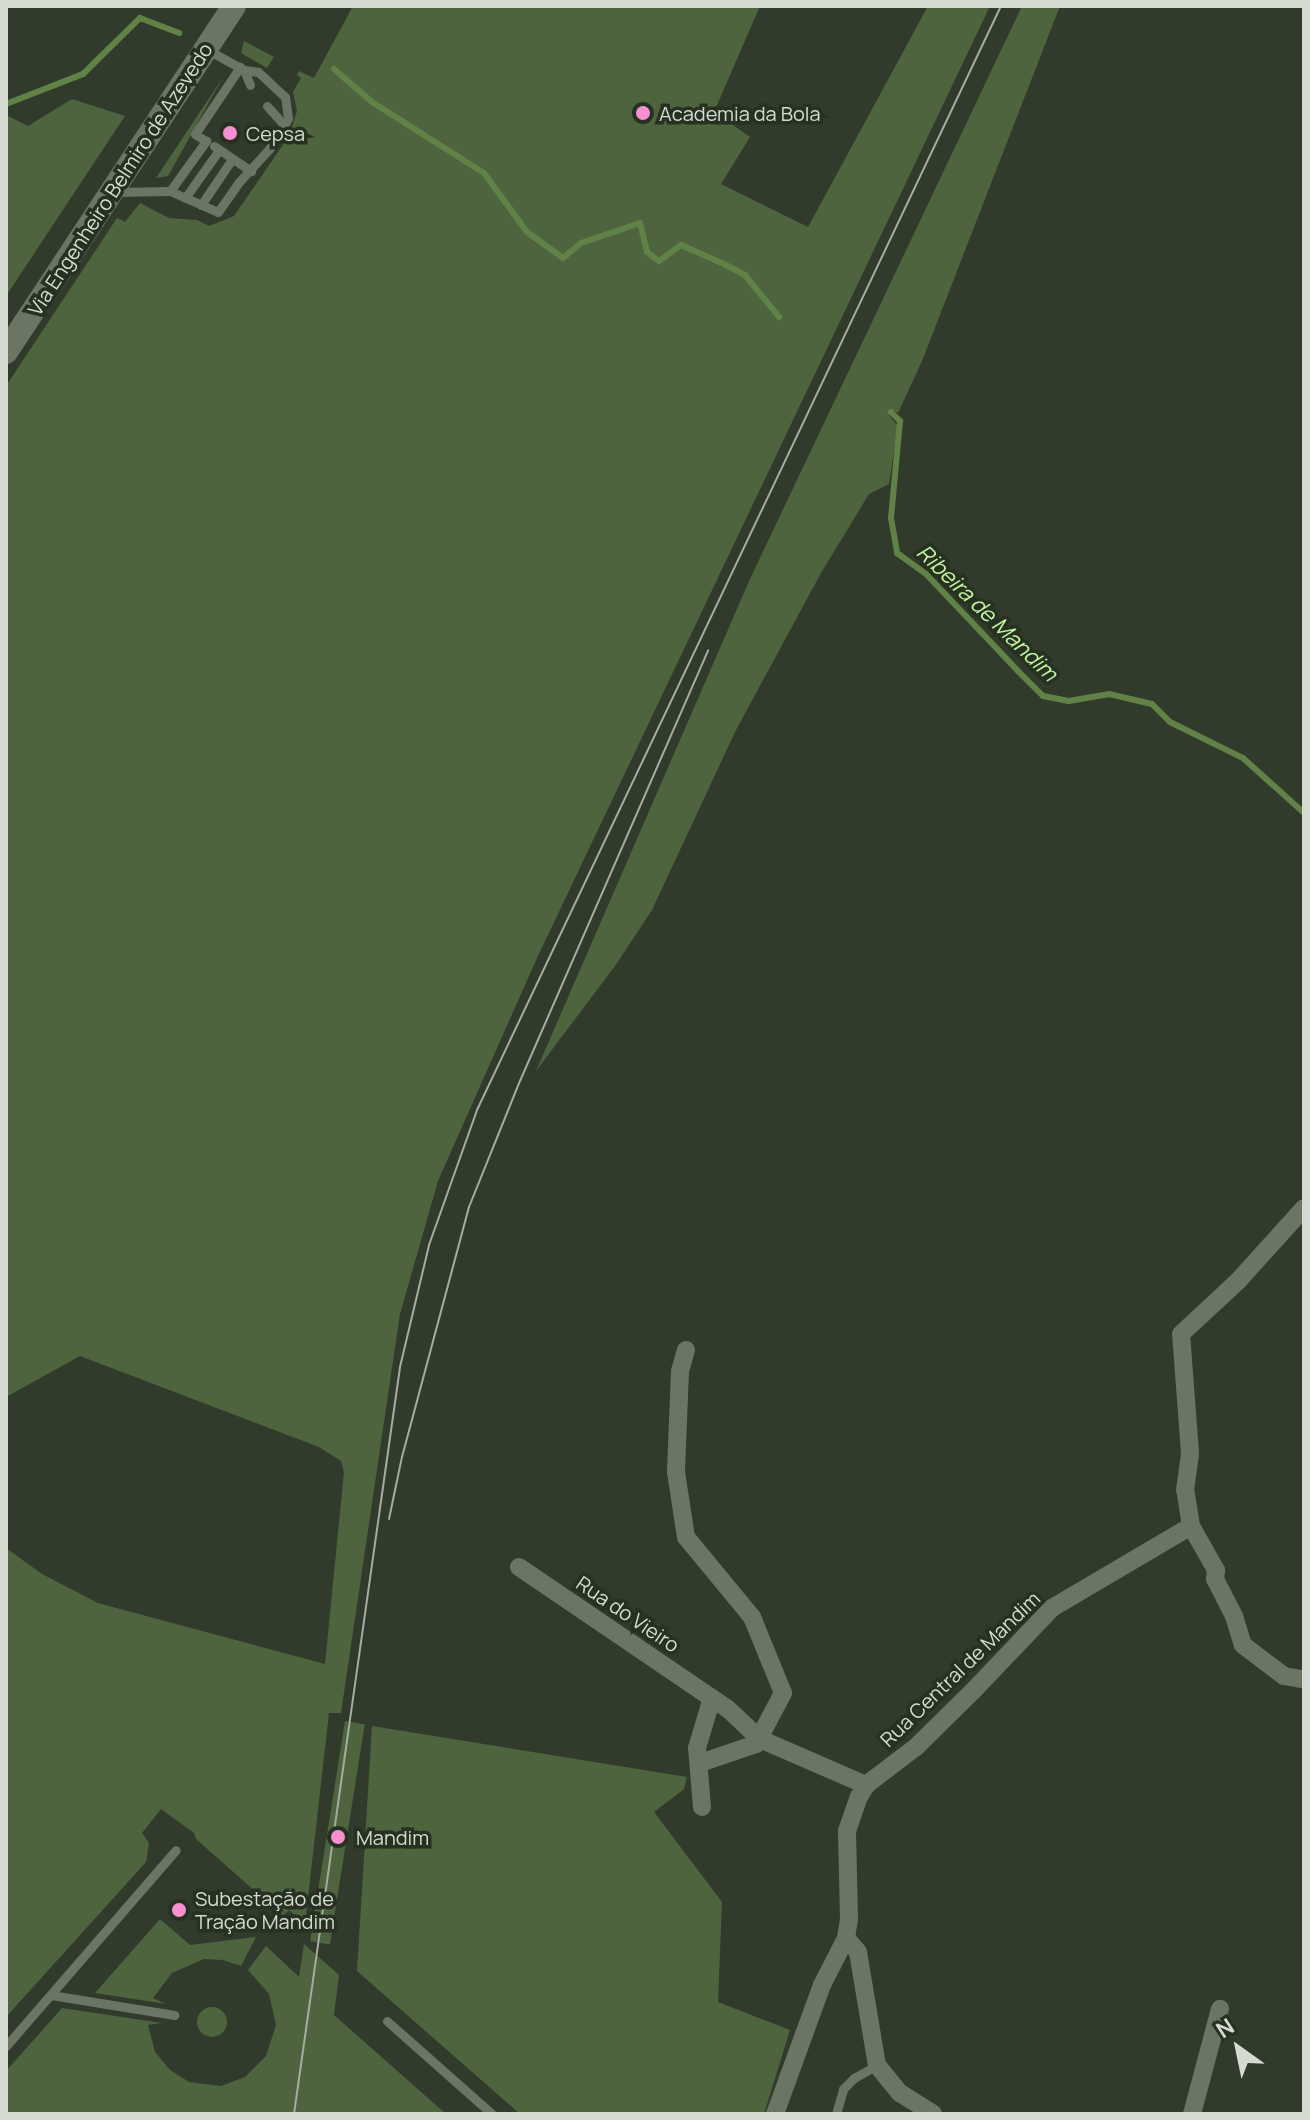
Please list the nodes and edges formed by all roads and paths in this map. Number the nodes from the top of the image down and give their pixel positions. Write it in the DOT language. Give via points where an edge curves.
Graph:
graph roads {
  1 [pos="234,6"];
  2 [pos="206,48"];
  3 [pos="242,69"];
  4 [pos="250,85"];
  5 [pos="267,106"];
  6 [pos="283,124"];
  7 [pos="206,141"];
  8 [pos="219,150"];
  9 [pos="232,159"];
  10 [pos="251,171"];
  11 [pos="170,191"];
  12 [pos="111,192"];
  13 [pos="185,198"];
  14 [pos="201,205"];
  15 [pos="6,352"];
  16 [pos="1304,1208"];
  17 [pos="686,1350"];
  18 [pos="1191,1526"];
  19 [pos="519,1567"];
  20 [pos="1301,1679"];
  21 [pos="712,1698"];
  22 [pos="760,1739"];
  23 [pos="700,1763"];
  24 [pos="866,1785"];
  25 [pos="702,1807"];
  26 [pos="176,1850"];
  27 [pos="846,1938"];
  28 [pos="51,1995"];
  29 [pos="1220,2009"];
  30 [pos="174,2015"];
  31 [pos="387,2021"];
  32 [pos="6,2046"];
  33 [pos="877,2065"];
  34 [pos="492,2114"];
  35 [pos="775,2114"];
  36 [pos="836,2114"];
  37 [pos="933,2114"];
  38 [pos="1192,2114"];
  1 -- 2 [label="main road, Via Engenheiro Belmiro de Azevedo"];
  2 -- 3 [label="lane"];
  2 -- 12 [label="main road, Via Engenheiro Belmiro de Azevedo"];
  3 -- 4 [label="lane"];
  3 -- 6 [label="lane" via="258,72 285,97 289,113"];
  3 -- 7 [label="lane" via="195,134"];
  5 -- 6 [label="lane"];
  6 -- 10 [label="lane"];
  7 -- 8 [label="lane"];
  7 -- 11 [label="lane"];
  8 -- 9 [label="lane"];
  8 -- 13 [label="lane"];
  9 -- 10 [label="lane"];
  9 -- 14 [label="lane"];
  10 -- 14 [label="lane" via="218,212"];
  11 -- 12 [label="lane"];
  11 -- 13 [label="lane"];
  12 -- 15 [label="main road, Via Engenheiro Belmiro de Azevedo"];
  13 -- 14 [label="lane"];
  16 -- 18 [label="street" via="1181,1334 1190,1453 1185,1490"];
  17 -- 22 [label="street" via="680,1371 676,1472 686,1537 752,1617 783,1693"];
  18 -- 20 [label="street" via="1216,1570 1243,1645 1284,1676"];
  18 -- 24 [label="street, Rua Central de Mandim" via="1052,1608 916,1747"];
  19 -- 21 [label="street, Rua do Vieiro"];
  21 -- 22 [label="street, Rua do Vieiro"];
  21 -- 23 [label="street" via="697,1748"];
  22 -- 23 [label="street"];
  22 -- 24 [label="street, Rua do Vieiro"];
  23 -- 25 [label="street"];
  24 -- 27 [label="street" via="847,1831"];
  26 -- 28 [label="lane"];
  27 -- 33 [label="street" via="858,1952"];
  27 -- 35 [label="street" via="822,1985"];
  28 -- 30 [label="lane"];
  28 -- 32 [label="lane"];
  29 -- 38 [label="street"];
  31 -- 34 [label="lane"];
  33 -- 36 [label="lane" via="843,2089"];
  33 -- 37 [label="street" via="900,2093"];
}
